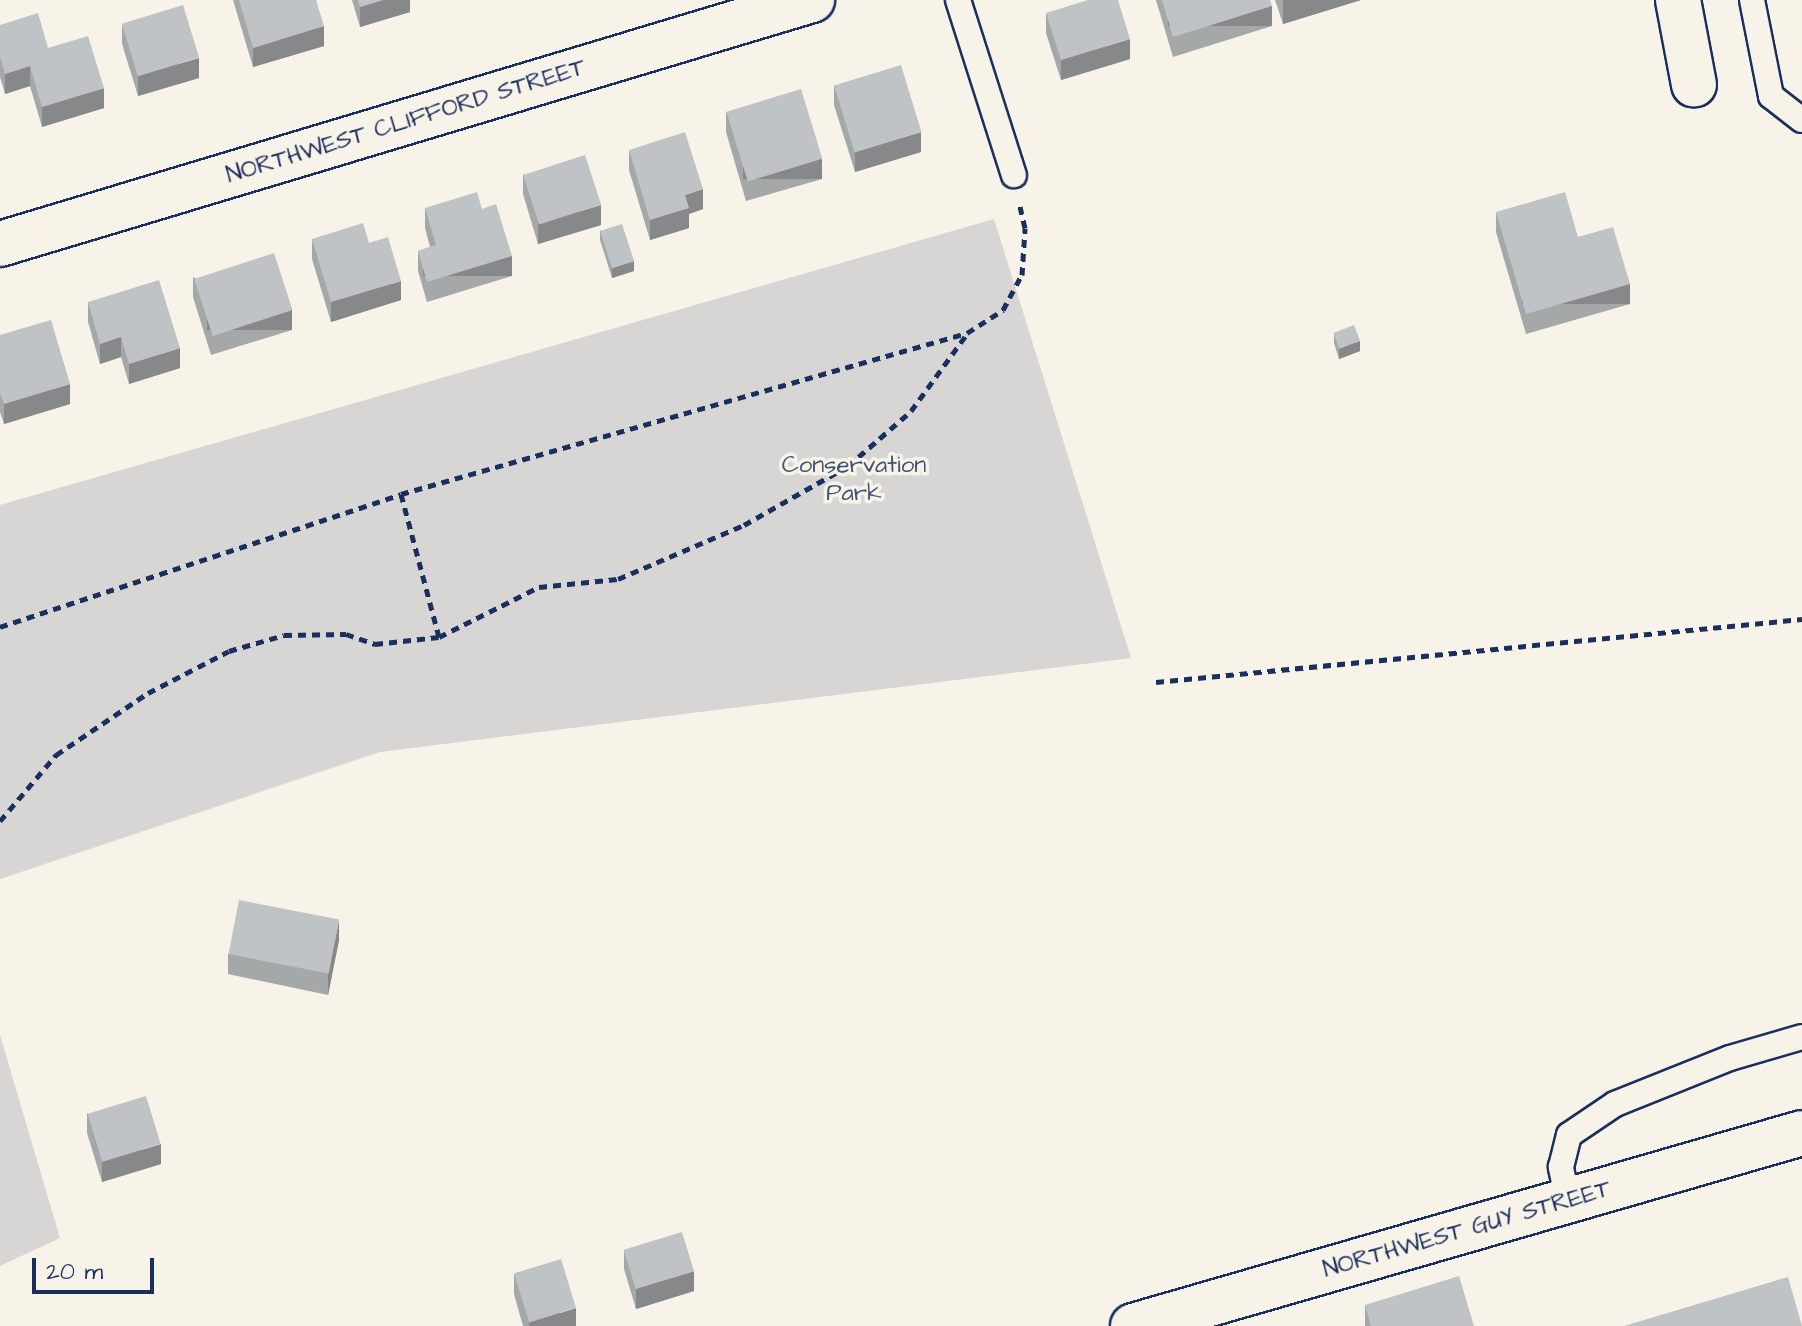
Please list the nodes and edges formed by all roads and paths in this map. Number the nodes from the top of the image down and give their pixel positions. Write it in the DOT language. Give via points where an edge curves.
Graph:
graph roads {
  1 [pos="812,0"];
  2 [pos="958,0"];
  3 [pos="1678,0"];
  4 [pos="1752,0"];
  5 [pos="1694,85"];
  6 [pos="1802,120"];
  7 [pos="1014,175"];
  8 [pos="0,244"];
  9 [pos="967,333"];
  10 [pos="401,494"];
  11 [pos="1802,619"];
  12 [pos="0,627"];
  13 [pos="439,637"];
  14 [pos="1156,682"];
  15 [pos="0,821"];
  16 [pos="1802,1037"];
  17 [pos="1802,1133"];
  18 [pos="1568,1201"];
  19 [pos="1133,1326"];
  1 -- 8 [label="street, NORTHWEST CLIFFORD STREET"];
  2 -- 7 [label="lane"];
  3 -- 5 [label="street"];
  4 -- 6 [label="lane" via="1771,96"];
  7 -- 9 [label="path" via="1025,228 1022,275 1003,310"];
  9 -- 10 [label="path"];
  9 -- 13 [label="path" via="911,411 848,466 810,488 683,556 618,579 539,587"];
  10 -- 12 [label="path"];
  10 -- 13 [label="path"];
  11 -- 14 [label="path"];
  13 -- 15 [label="path" via="375,644 346,634 284,635 229,651 148,693 56,755"];
  16 -- 18 [label="lane" via="1730,1058 1615,1104 1569,1135 1561,1167"];
  17 -- 18 [label="street, NORTHWEST GUY STREET"];
  18 -- 19 [label="street, NORTHWEST GUY STREET"];
}
